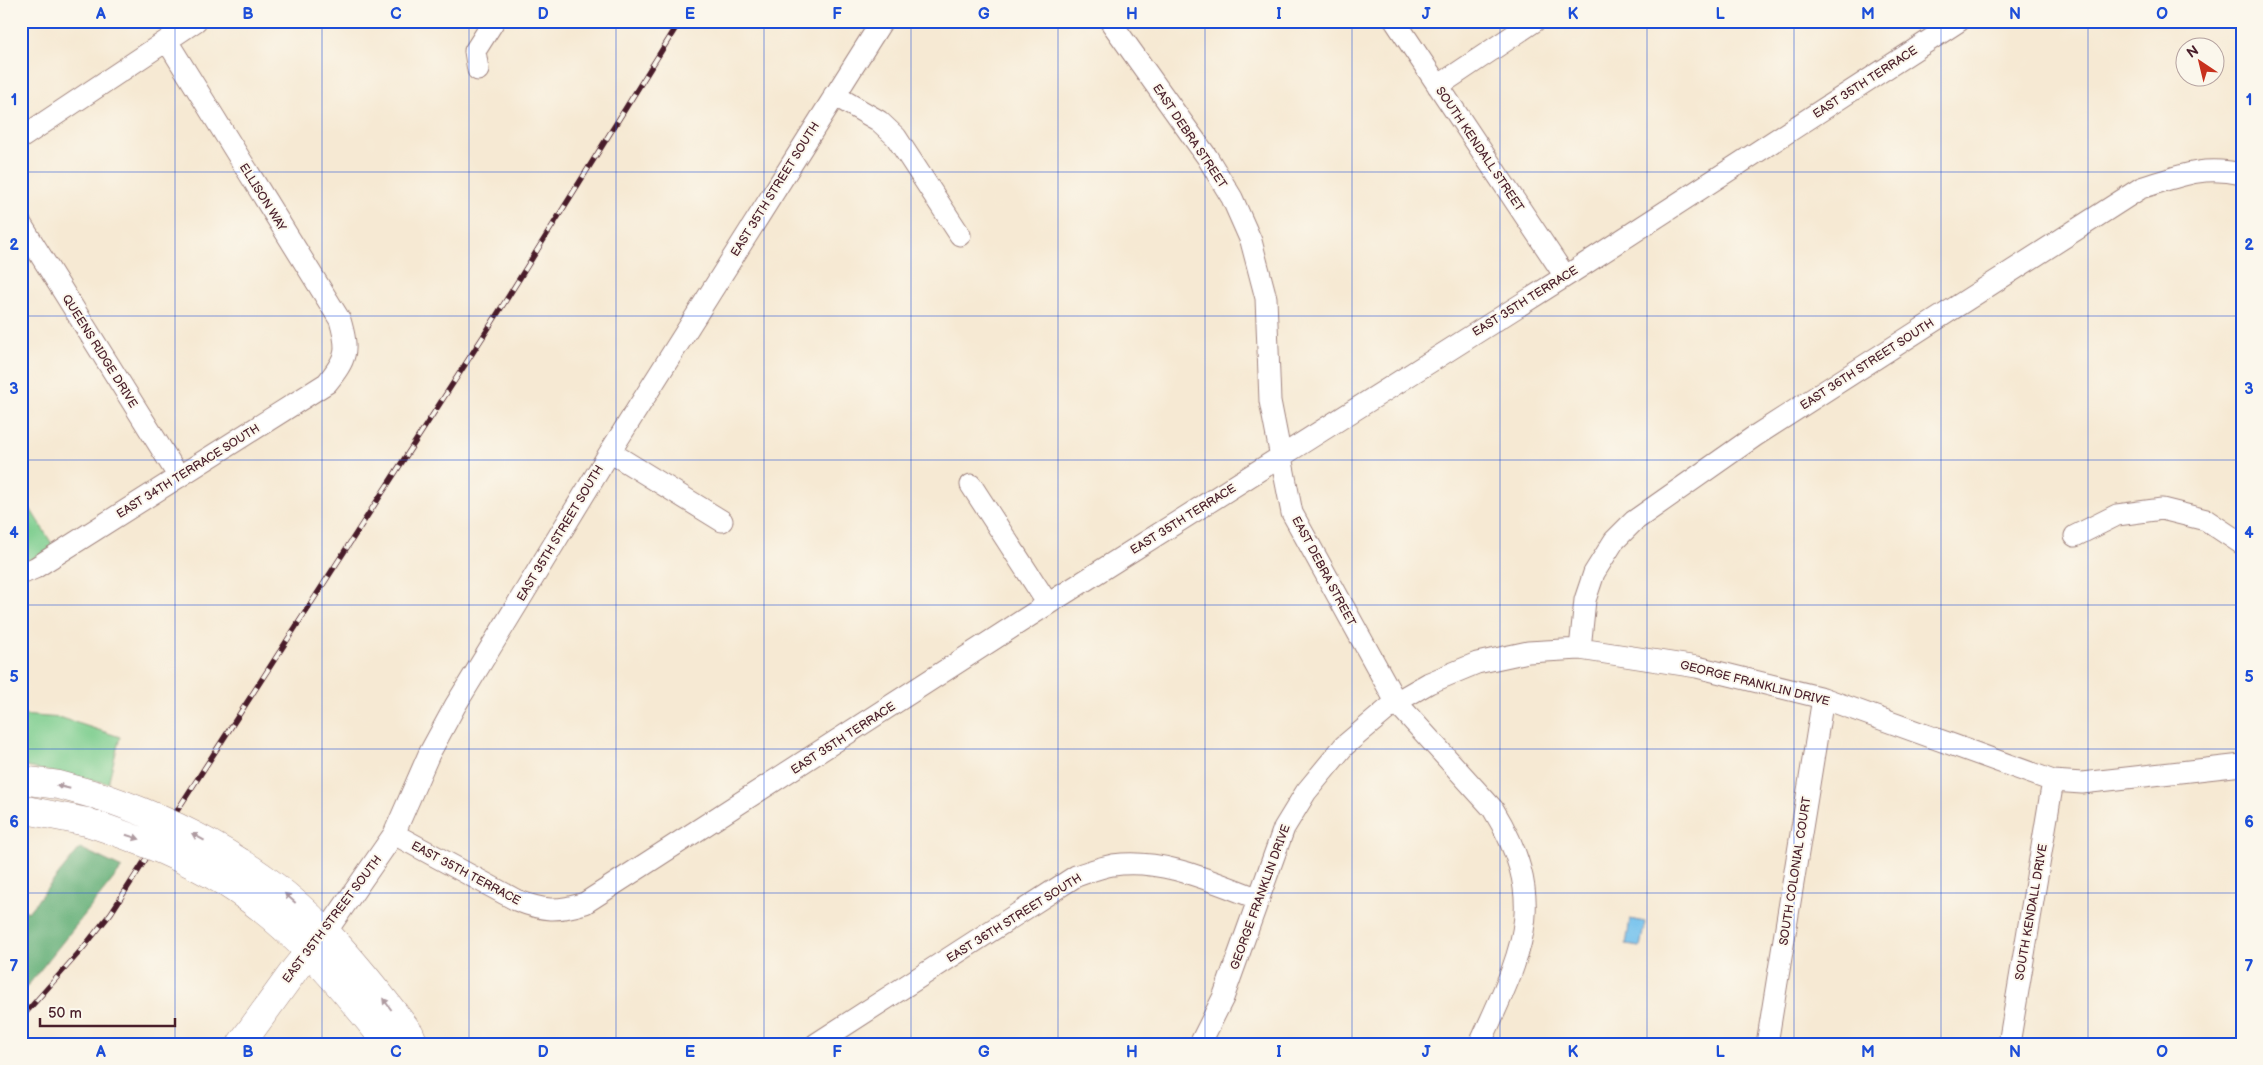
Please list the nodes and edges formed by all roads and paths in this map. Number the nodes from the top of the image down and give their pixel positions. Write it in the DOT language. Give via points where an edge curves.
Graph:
graph roads {
  1 [pos="196,21"];
  2 [pos="494,21"];
  3 [pos="882,21"];
  4 [pos="1110,21"];
  5 [pos="1395,21"];
  6 [pos="1535,21"];
  7 [pos="1959,21"];
  8 [pos="167,41"];
  9 [pos="478,70"];
  10 [pos="1438,86"];
  11 [pos="834,95"];
  12 [pos="21,138"];
  13 [pos="2240,174"];
  14 [pos="21,224"];
  15 [pos="960,235"];
  16 [pos="1565,276"];
  17 [pos="344,357"];
  18 [pos="610,452"];
  19 [pos="1280,458"];
  20 [pos="179,477"];
  21 [pos="971,485"];
  22 [pos="722,521"];
  23 [pos="2075,536"];
  24 [pos="2242,544"];
  25 [pos="21,574"];
  26 [pos="1048,604"];
  27 [pos="1580,649"];
  28 [pos="1823,698"];
  29 [pos="1396,702"];
  30 [pos="2242,765"];
  31 [pos="21,780"];
  32 [pos="2053,781"];
  33 [pos="21,809"];
  34 [pos="394,834"];
  35 [pos="233,872"];
  36 [pos="1259,899"];
  37 [pos="317,941"];
  38 [pos="241,1044"];
  39 [pos="388,1044"];
  40 [pos="414,1044"];
  41 [pos="816,1044"];
  42 [pos="1200,1044"];
  43 [pos="1480,1044"];
  44 [pos="1767,1044"];
  45 [pos="2009,1044"];
  1 -- 8 [label="street"];
  2 -- 9 [label="street" via="475,51"];
  3 -- 11 [label="street, EAST 35TH STREET SOUTH"];
  4 -- 19 [label="street, EAST DEBRA STREET" via="1207,157 1232,198 1251,241 1266,298 1270,401"];
  5 -- 10 [label="street, SOUTH KENDALL STREET"];
  6 -- 10 [label="street"];
  7 -- 16 [label="street, EAST 35TH TERRACE"];
  8 -- 12 [label="street"];
  8 -- 17 [label="street, ELLISON WAY" via="340,320 346,343"];
  10 -- 16 [label="street, SOUTH KENDALL STREET"];
  11 -- 15 [label="street" via="879,121 896,138"];
  11 -- 18 [label="street, EAST 35TH STREET SOUTH"];
  13 -- 27 [label="street, EAST 36TH STREET SOUTH" via="2228,171 2191,172 2141,188 1755,436 1634,520 1614,541 1594,573 1585,600"];
  14 -- 20 [label="street, QUEENS RIDGE DRIVE"];
  16 -- 19 [label="street, EAST 35TH TERRACE"];
  17 -- 20 [label="street, EAST 34TH TERRACE SOUTH" via="327,383"];
  18 -- 22 [label="street"];
  18 -- 34 [label="street, EAST 35TH STREET SOUTH" via="455,706 429,754"];
  19 -- 26 [label="street, EAST 35TH TERRACE"];
  19 -- 29 [label="street, EAST DEBRA STREET" via="1292,513"];
  20 -- 25 [label="street, EAST 34TH TERRACE SOUTH"];
  21 -- 26 [label="street"];
  23 -- 24 [label="street" via="2117,515 2162,509 2206,520"];
  26 -- 34 [label="street, EAST 35TH TERRACE" via="585,903 562,910 533,907"];
  27 -- 28 [label="street, GEORGE FRANKLIN DRIVE" via="1697,667"];
  27 -- 29 [label="street, GEORGE FRANKLIN DRIVE" via="1528,652 1477,663 1429,683"];
  28 -- 32 [label="street, GEORGE FRANKLIN DRIVE"];
  28 -- 44 [label="street, SOUTH COLONIAL COURT"];
  29 -- 36 [label="street, GEORGE FRANKLIN DRIVE" via="1344,746 1306,792 1284,828"];
  29 -- 43 [label="street, EAST DEBRA STREET" via="1493,809 1514,849 1524,879 1523,938 1511,975"];
  30 -- 32 [label="street, GEORGE FRANKLIN DRIVE" via="2082,783"];
  35 -- 31 [label="main road, one-way, bridge" via="191,833 147,812 58,785"];
  32 -- 45 [label="street, SOUTH KENDALL DRIVE"];
  33 -- 35 [label="main road, one-way, bridge" via="87,822 140,839 201,868"];
  34 -- 37 [label="street, EAST 35TH STREET SOUTH"];
  35 -- 37 [label="main road" via="276,886"];
  36 -- 41 [label="street, EAST 36TH STREET SOUTH" via="1175,869 1152,865 1113,865 1076,876"];
  36 -- 42 [label="street, GEORGE FRANKLIN DRIVE" via="1223,998"];
  37 -- 38 [label="main road, EAST 35TH STREET SOUTH"];
  37 -- 39 [label="main road" via="353,998"];
  40 -- 37 [label="main road, one-way" via="410,1034 368,979"];
}
